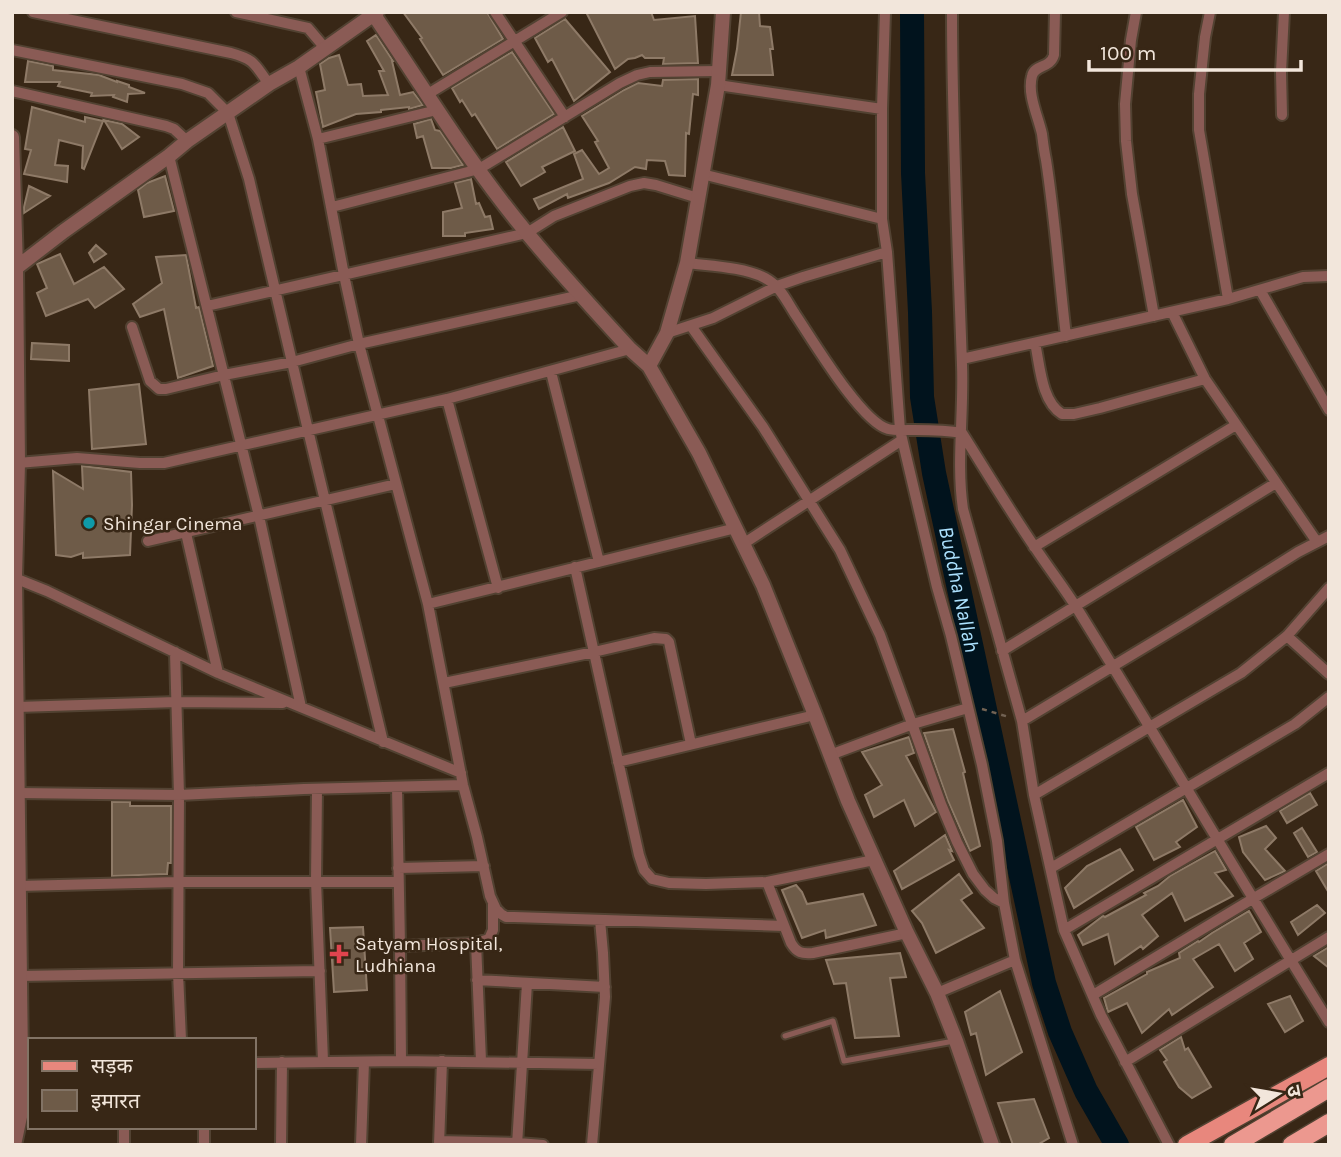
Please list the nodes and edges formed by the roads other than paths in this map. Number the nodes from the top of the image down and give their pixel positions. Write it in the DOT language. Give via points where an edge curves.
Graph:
graph roads {
  1 [pos="33,12"];
  2 [pos="236,12"];
  3 [pos="495,12"];
  4 [pos="562,12"];
  5 [pos="723,12"];
  6 [pos="885,12"];
  7 [pos="952,12"];
  8 [pos="1055,12"];
  9 [pos="1136,12"];
  10 [pos="1210,12"];
  11 [pos="1284,12"];
  12 [pos="375,13"];
  13 [pos="513,41"];
  14 [pos="321,44"];
  15 [pos="12,50"];
  16 [pos="299,67"];
  17 [pos="718,78"];
  18 [pos="266,80"];
  19 [pos="12,91"];
  20 [pos="428,94"];
  21 [pos="882,109"];
  22 [pos="226,110"];
  23 [pos="437,110"];
  24 [pos="1282,115"];
  25 [pos="565,117"];
  26 [pos="181,135"];
  27 [pos="12,137"];
  28 [pos="318,139"];
  29 [pos="169,156"];
  30 [pos="479,169"];
  31 [pos="702,174"];
  32 [pos="698,198"];
  33 [pos="331,207"];
  34 [pos="13,209"];
  35 [pos="882,219"];
  36 [pos="527,233"];
  37 [pos="887,252"];
  38 [pos="687,263"];
  39 [pos="14,268"];
  40 [pos="344,275"];
  41 [pos="1329,276"];
  42 [pos="778,286"];
  43 [pos="1260,290"];
  44 [pos="276,291"];
  45 [pos="581,295"];
  46 [pos="1228,299"];
  47 [pos="207,306"];
  48 [pos="1172,312"];
  49 [pos="1154,316"];
  50 [pos="691,326"];
  51 [pos="132,327"];
  52 [pos="667,333"];
  53 [pos="1066,336"];
  54 [pos="1035,342"];
  55 [pos="359,344"];
  56 [pos="630,349"];
  57 [pos="962,359"];
  58 [pos="292,362"];
  59 [pos="649,366"];
  60 [pos="551,372"];
  61 [pos="224,375"];
  62 [pos="1205,379"];
  63 [pos="447,399"];
  64 [pos="1329,410"];
  65 [pos="377,415"];
  66 [pos="1236,425"];
  67 [pos="307,430"];
  68 [pos="962,432"];
  69 [pos="903,433"];
  70 [pos="241,446"];
  71 [pos="18,463"];
  72 [pos="1276,483"];
  73 [pos="396,484"];
  74 [pos="325,501"];
  75 [pos="809,501"];
  76 [pos="259,516"];
  77 [pos="736,528"];
  78 [pos="186,533"];
  79 [pos="1329,536"];
  80 [pos="148,541"];
  81 [pos="1317,542"];
  82 [pos="743,544"];
  83 [pos="1034,547"];
  84 [pos="599,562"];
  85 [pos="575,568"];
  86 [pos="14,577"];
  87 [pos="498,588"];
  88 [pos="1329,588"];
  89 [pos="428,604"];
  90 [pos="1076,606"];
  91 [pos="1287,636"];
  92 [pos="1002,651"];
  93 [pos="176,652"];
  94 [pos="594,652"];
  95 [pos="1113,666"];
  96 [pos="218,673"];
  97 [pos="1329,674"];
  98 [pos="444,683"];
  99 [pos="1329,697"];
  100 [pos="177,702"];
  101 [pos="296,705"];
  102 [pos="16,707"];
  103 [pos="973,708"];
  104 [pos="815,715"];
  105 [pos="1022,721"];
  106 [pos="913,724"];
  107 [pos="1151,727"];
  108 [pos="383,742"];
  109 [pos="691,744"];
  110 [pos="830,755"];
  111 [pos="618,762"];
  112 [pos="1329,773"];
  113 [pos="462,779"];
  114 [pos="397,787"];
  115 [pos="1187,787"];
  116 [pos="317,789"];
  117 [pos="18,793"];
  118 [pos="179,795"];
  119 [pos="1034,795"];
  120 [pos="1216,839"];
  121 [pos="1329,855"];
  122 [pos="874,860"];
  123 [pos="484,866"];
  124 [pos="1051,867"];
  125 [pos="398,868"];
  126 [pos="316,881"];
  127 [pos="178,882"];
  128 [pos="398,882"];
  129 [pos="767,883"];
  130 [pos="17,896"];
  131 [pos="1254,898"];
  132 [pos="1004,903"];
  133 [pos="493,904"];
  134 [pos="600,919"];
  135 [pos="785,926"];
  136 [pos="1064,930"];
  137 [pos="907,933"];
  138 [pos="1329,937"];
  139 [pos="476,943"];
  140 [pos="400,946"];
  141 [pos="1015,960"];
  142 [pos="1290,961"];
  143 [pos="320,971"];
  144 [pos="178,973"];
  145 [pos="20,976"];
  146 [pos="477,980"];
  147 [pos="527,983"];
  148 [pos="605,987"];
  149 [pos="937,993"];
  150 [pos="1093,995"];
  151 [pos="1329,1023"];
  152 [pos="785,1036"];
  153 [pos="181,1038"];
  154 [pos="956,1041"];
  155 [pos="401,1060"];
  156 [pos="25,1061"];
  157 [pos="323,1061"];
  158 [pos="442,1061"];
  159 [pos="481,1061"];
  160 [pos="282,1062"];
  161 [pos="364,1062"];
  162 [pos="523,1062"];
  163 [pos="1125,1062"];
  164 [pos="256,1063"];
  165 [pos="599,1065"];
  166 [pos="1329,1066"];
  167 [pos="1329,1088"];
  168 [pos="1329,1123"];
  169 [pos="1239,1141"];
  170 [pos="439,1143"];
  171 [pos="518,1144"];
  172 [pos="14,1145"];
  173 [pos="281,1145"];
  174 [pos="361,1145"];
  175 [pos="543,1145"];
  176 [pos="592,1145"];
  177 [pos="992,1145"];
  178 [pos="1073,1145"];
  179 [pos="1169,1145"];
  180 [pos="1187,1145"];
  181 [pos="1292,1145"];
  1 -- 18 [label="street" via="231,53 248,58"];
  2 -- 14 [label="street" via="308,28"];
  3 -- 13 [label="street"];
  4 -- 13 [label="street"];
  5 -- 17 [label="street"];
  6 -- 21 [label="street"];
  7 -- 57 [label="street"];
  8 -- 53 [label="street" via="1052,61 1032,74 1031,86 1049,181"];
  9 -- 49 [label="street" via="1125,104 1126,141"];
  10 -- 46 [label="street" via="1199,130"];
  11 -- 24 [label="street"];
  12 -- 14 [label="street"];
  12 -- 20 [label="street"];
  13 -- 20 [label="street"];
  13 -- 25 [label="street"];
  14 -- 16 [label="street"];
  15 -- 22 [label="street" via="200,89"];
  16 -- 18 [label="street"];
  16 -- 28 [label="street"];
  17 -- 21 [label="street"];
  17 -- 25 [label="street" via="637,75"];
  17 -- 31 [label="street"];
  18 -- 22 [label="street"];
  19 -- 26 [label="street" via="154,123"];
  20 -- 23 [label="street"];
  21 -- 35 [label="street"];
  22 -- 26 [label="street"];
  22 -- 44 [label="street" via="249,179"];
  23 -- 28 [label="street"];
  23 -- 30 [label="street"];
  25 -- 30 [label="street"];
  26 -- 29 [label="street"];
  27 -- 34 [label="street"];
  28 -- 33 [label="street"];
  29 -- 39 [label="street"];
  29 -- 47 [label="street"];
  30 -- 33 [label="street"];
  30 -- 36 [label="street"];
  31 -- 32 [label="street"];
  31 -- 35 [label="street"];
  32 -- 36 [label="street" via="644,183 554,216"];
  32 -- 38 [label="street"];
  33 -- 40 [label="street"];
  34 -- 39 [label="street"];
  35 -- 37 [label="street"];
  36 -- 40 [label="street"];
  36 -- 45 [label="street"];
  37 -- 42 [label="street"];
  37 -- 69 [label="street"];
  38 -- 42 [label="street" via="752,273"];
  38 -- 52 [label="street"];
  39 -- 71 [label="street"];
  40 -- 44 [label="street"];
  40 -- 55 [label="street"];
  41 -- 43 [label="street" via="1303,277"];
  42 -- 50 [label="street"];
  42 -- 69 [label="street" via="868,417"];
  43 -- 46 [label="street"];
  43 -- 64 [label="street"];
  44 -- 47 [label="street"];
  44 -- 58 [label="street"];
  45 -- 55 [label="street"];
  45 -- 56 [label="street"];
  46 -- 48 [label="street"];
  47 -- 61 [label="street"];
  48 -- 49 [label="street"];
  48 -- 62 [label="street"];
  49 -- 53 [label="street"];
  50 -- 52 [label="street"];
  50 -- 75 [label="street"];
  51 -- 61 [label="street" via="150,381 159,389"];
  52 -- 59 [label="street"];
  53 -- 54 [label="street"];
  54 -- 57 [label="street"];
  54 -- 62 [label="street" via="1044,386 1051,404 1062,414"];
  55 -- 58 [label="street"];
  55 -- 65 [label="street"];
  56 -- 59 [label="street"];
  56 -- 60 [label="street"];
  57 -- 68 [label="street"];
  58 -- 61 [label="street"];
  58 -- 67 [label="street"];
  59 -- 77 [label="street"];
  60 -- 63 [label="street"];
  60 -- 84 [label="street"];
  61 -- 70 [label="street"];
  62 -- 66 [label="street"];
  63 -- 65 [label="street"];
  63 -- 87 [label="street"];
  65 -- 67 [label="street"];
  65 -- 73 [label="street"];
  66 -- 72 [label="street"];
  66 -- 83 [label="street"];
  67 -- 70 [label="street"];
  67 -- 74 [label="street"];
  68 -- 69 [label="street"];
  68 -- 83 [label="street"];
  68 -- 92 [label="street" via="959,484 963,509"];
  69 -- 75 [label="street"];
  69 -- 103 [label="street" via="937,587"];
  70 -- 71 [label="street" via="164,463 77,458"];
  70 -- 76 [label="street"];
  71 -- 86 [label="street"];
  72 -- 81 [label="street"];
  72 -- 90 [label="street"];
  73 -- 74 [label="street"];
  73 -- 89 [label="street"];
  74 -- 76 [label="street"];
  74 -- 108 [label="street"];
  75 -- 82 [label="street"];
  75 -- 106 [label="street" via="862,595"];
  76 -- 78 [label="street"];
  76 -- 101 [label="street"];
  77 -- 82 [label="street"];
  77 -- 84 [label="street"];
  78 -- 80 [label="street"];
  78 -- 96 [label="street"];
  79 -- 81 [label="street"];
  81 -- 95 [label="street"];
  82 -- 104 [label="street"];
  83 -- 90 [label="street"];
  84 -- 85 [label="street"];
  85 -- 87 [label="street"];
  85 -- 94 [label="street"];
  86 -- 93 [label="street"];
  86 -- 102 [label="street"];
  87 -- 89 [label="street"];
  88 -- 91 [label="street"];
  89 -- 98 [label="street"];
  90 -- 92 [label="street"];
  90 -- 95 [label="street"];
  91 -- 97 [label="street"];
  91 -- 107 [label="street" via="1241,673"];
  92 -- 105 [label="street"];
  93 -- 96 [label="street"];
  93 -- 100 [label="street"];
  94 -- 98 [label="street"];
  94 -- 109 [label="street" via="666,639"];
  94 -- 111 [label="street"];
  95 -- 105 [label="street"];
  95 -- 107 [label="street"];
  96 -- 101 [label="street"];
  98 -- 113 [label="street"];
  99 -- 115 [label="street" via="1295,723"];
  100 -- 101 [label="street"];
  100 -- 102 [label="street"];
  100 -- 118 [label="street"];
  101 -- 108 [label="street"];
  102 -- 117 [label="street"];
  103 -- 106 [label="street"];
  103 -- 132 [label="street"];
  104 -- 109 [label="street"];
  104 -- 110 [label="street"];
  105 -- 119 [label="street"];
  106 -- 110 [label="street"];
  106 -- 132 [label="street" via="957,842 985,890"];
  107 -- 115 [label="street"];
  107 -- 119 [label="street"];
  108 -- 113 [label="street"];
  109 -- 111 [label="street"];
  110 -- 122 [label="street"];
  111 -- 129 [label="street" via="639,855 652,878 669,883"];
  112 -- 120 [label="street"];
  113 -- 114 [label="street"];
  113 -- 123 [label="street"];
  114 -- 116 [label="street"];
  114 -- 125 [label="street"];
  115 -- 120 [label="street"];
  115 -- 124 [label="street"];
  116 -- 118 [label="street"];
  116 -- 126 [label="street"];
  117 -- 118 [label="street"];
  117 -- 130 [label="street"];
  118 -- 127 [label="street"];
  119 -- 124 [label="street"];
  120 -- 131 [label="street"];
  120 -- 136 [label="street"];
  121 -- 131 [label="street"];
  122 -- 129 [label="street"];
  122 -- 137 [label="street"];
  123 -- 125 [label="street"];
  123 -- 133 [label="street"];
  124 -- 136 [label="street"];
  125 -- 128 [label="street"];
  126 -- 127 [label="street"];
  126 -- 128 [label="street"];
  126 -- 143 [label="street"];
  127 -- 130 [label="street"];
  127 -- 144 [label="street"];
  128 -- 140 [label="street"];
  129 -- 135 [label="street"];
  130 -- 145 [label="street"];
  131 -- 142 [label="street"];
  131 -- 150 [label="street"];
  132 -- 141 [label="street"];
  133 -- 134 [label="street" via="506,917"];
  133 -- 139 [label="street" via="492,935"];
  134 -- 135 [label="street"];
  134 -- 148 [label="street"];
  135 -- 137 [label="street" via="796,951 807,954"];
  136 -- 150 [label="street"];
  137 -- 149 [label="street"];
  138 -- 142 [label="street"];
  139 -- 140 [label="street"];
  139 -- 146 [label="street"];
  140 -- 155 [label="street"];
  141 -- 149 [label="street"];
  141 -- 178 [label="street"];
  142 -- 151 [label="street"];
  142 -- 163 [label="street"];
  143 -- 144 [label="street"];
  143 -- 157 [label="street"];
  144 -- 145 [label="street"];
  144 -- 153 [label="street"];
  145 -- 156 [label="street"];
  146 -- 147 [label="street"];
  146 -- 159 [label="street"];
  147 -- 148 [label="street"];
  147 -- 162 [label="street"];
  148 -- 165 [label="street"];
  149 -- 154 [label="street"];
  150 -- 163 [label="street"];
  152 -- 154 [label="lane" via="834,1021 844,1060"];
  154 -- 177 [label="street"];
  155 -- 158 [label="street"];
  155 -- 161 [label="street"];
  156 -- 172 [label="street"];
  157 -- 160 [label="street"];
  157 -- 161 [label="street"];
  158 -- 159 [label="street"];
  158 -- 170 [label="street"];
  159 -- 162 [label="street"];
  160 -- 164 [label="street"];
  160 -- 173 [label="street"];
  161 -- 174 [label="street"];
  162 -- 165 [label="street"];
  162 -- 171 [label="street"];
  163 -- 179 [label="street"];
  165 -- 176 [label="street"];
  166 -- 180 [label="main road"];
  167 -- 169 [label="highway"];
  168 -- 181 [label="highway"];
  170 -- 171 [label="street"];
  171 -- 175 [label="street"];
}
